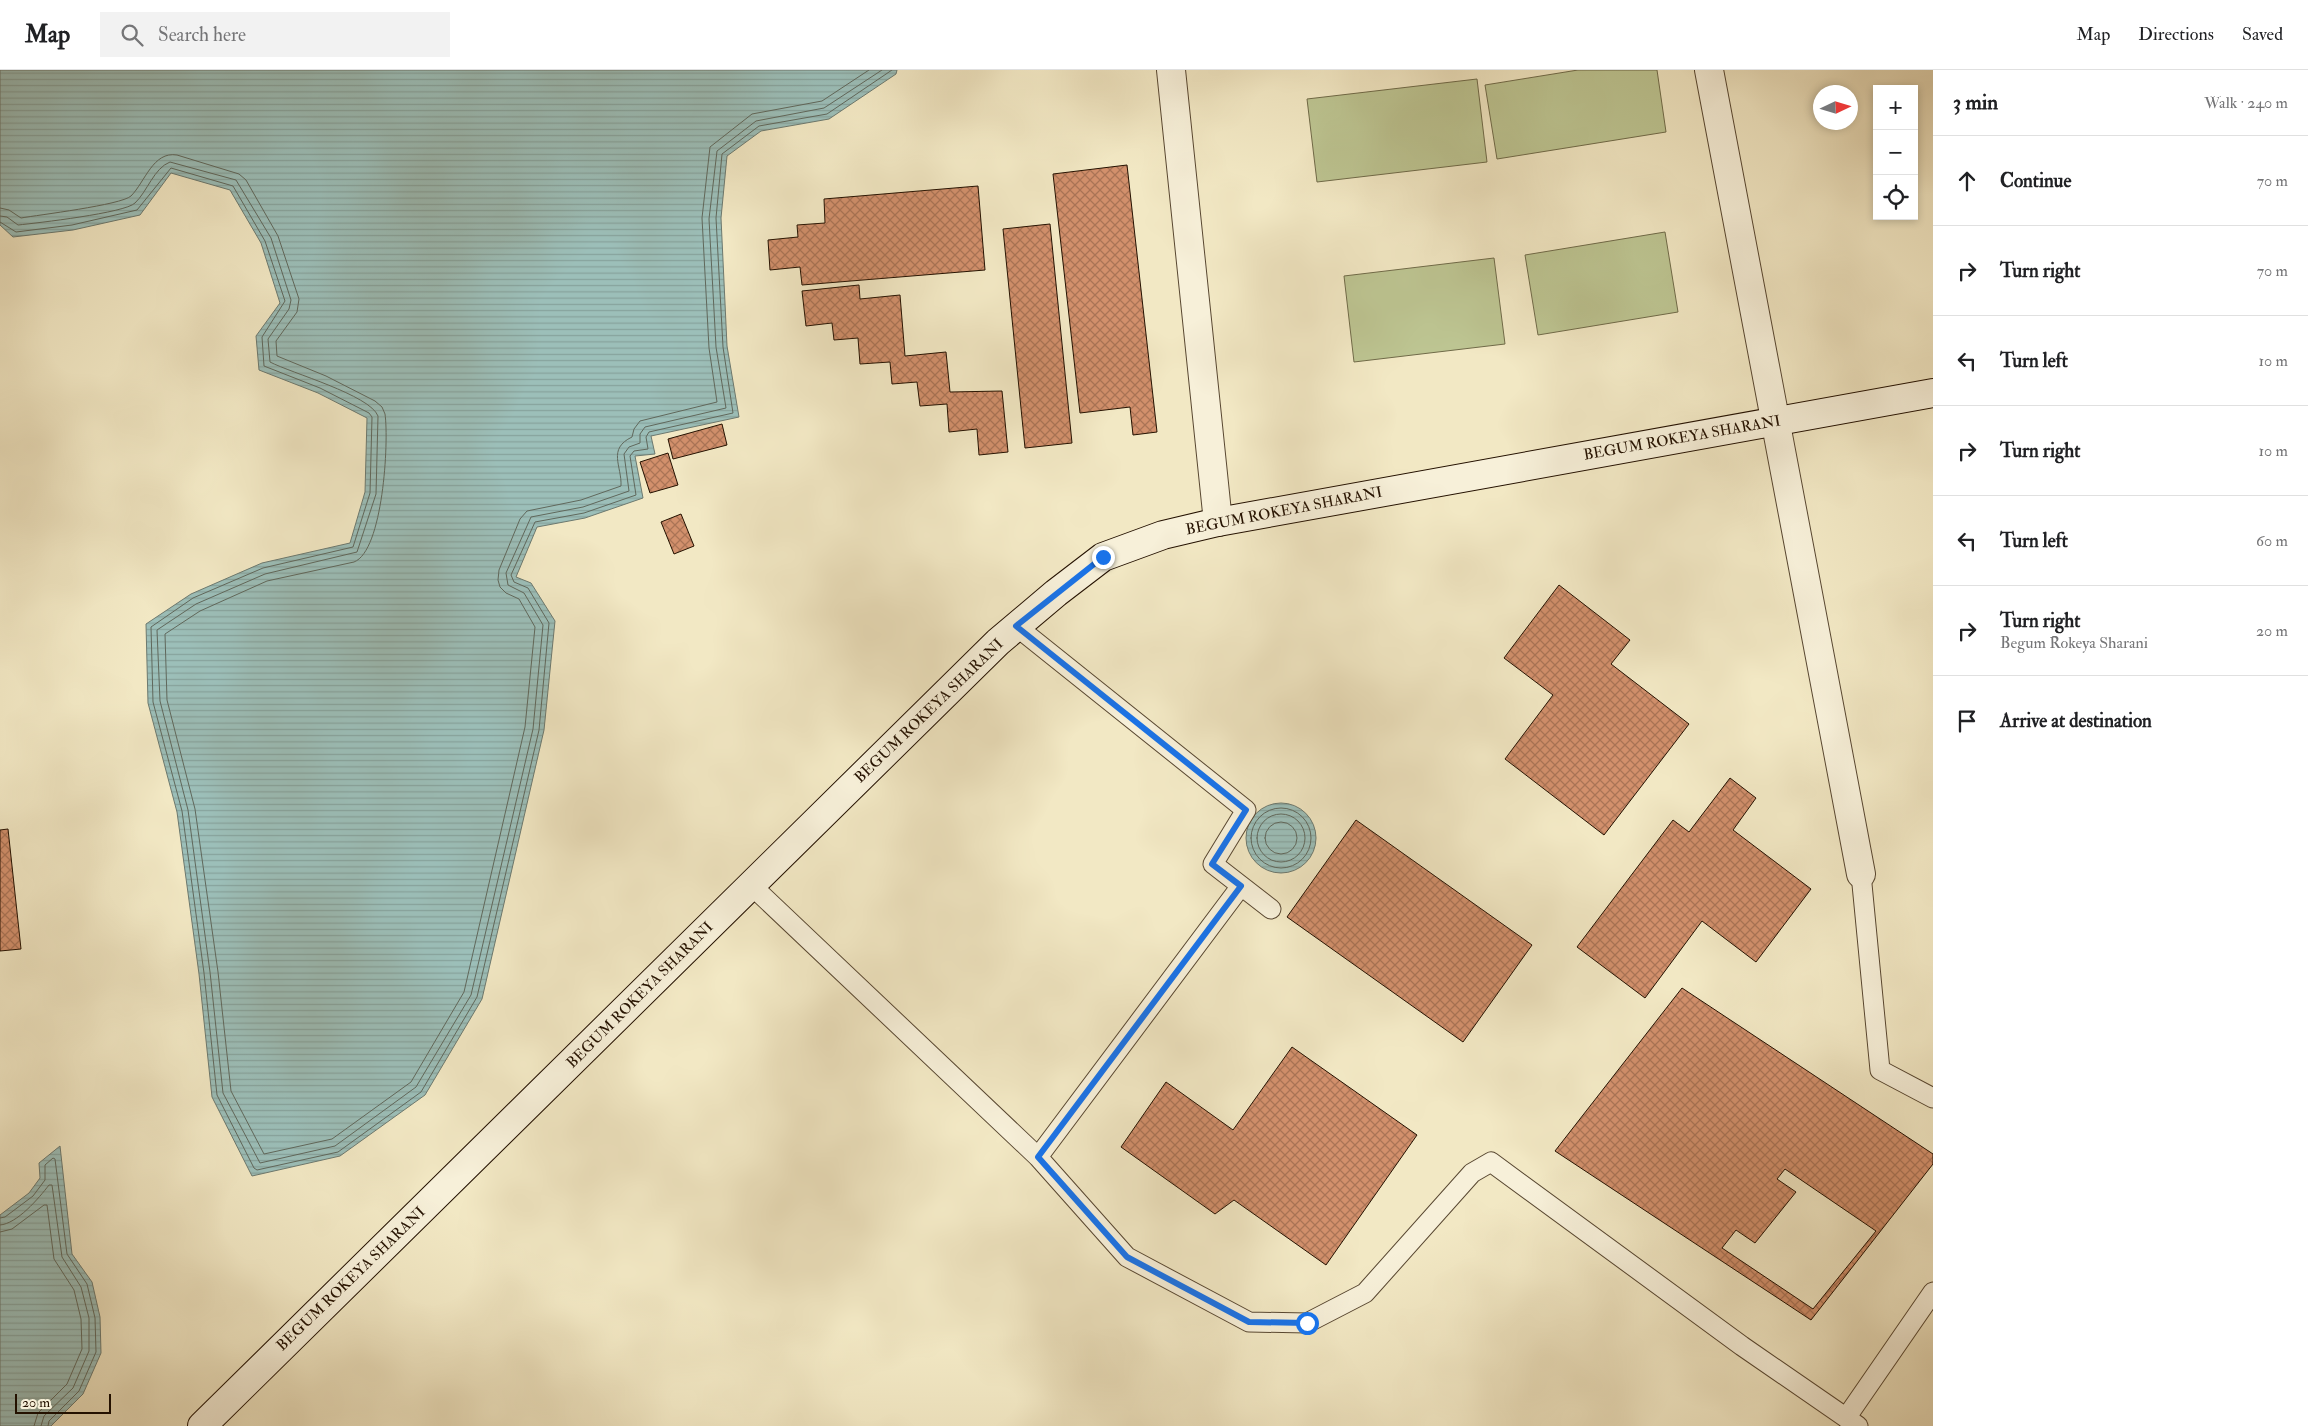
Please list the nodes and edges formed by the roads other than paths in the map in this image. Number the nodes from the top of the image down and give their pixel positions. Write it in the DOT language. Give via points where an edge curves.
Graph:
graph roads {
  1 [pos="1171,70"];
  2 [pos="1709,70"];
  3 [pos="1933,393"];
  4 [pos="1774,421"];
  5 [pos="1218,522"];
  6 [pos="1016,626"];
  7 [pos="1861,874"];
  8 [pos="751,886"];
  9 [pos="1241,886"];
  10 [pos="1271,909"];
  11 [pos="1933,1098"];
  12 [pos="1038,1157"];
  13 [pos="1933,1292"];
  14 [pos="1852,1422"];
  15 [pos="202,1426"];
  1 -- 5 [label="street"];
  2 -- 4 [label="street"];
  3 -- 4 [label="street, BEGUM ROKEYA SHARANI"];
  4 -- 5 [label="street, BEGUM ROKEYA SHARANI"];
  4 -- 7 [label="street"];
  5 -- 6 [label="street, BEGUM ROKEYA SHARANI" via="1163,535 1103,557"];
  6 -- 8 [label="street, BEGUM ROKEYA SHARANI"];
  6 -- 9 [label="lane" via="1246,810 1212,864"];
  7 -- 11 [label="lane" via="1880,1070"];
  8 -- 12 [label="lane"];
  8 -- 15 [label="street, BEGUM ROKEYA SHARANI"];
  9 -- 10 [label="lane"];
  9 -- 12 [label="lane"];
  12 -- 14 [label="lane" via="1127,1257 1249,1322 1307,1323 1365,1293 1472,1173 1491,1162 1742,1346"];
  13 -- 14 [label="lane"];
}
